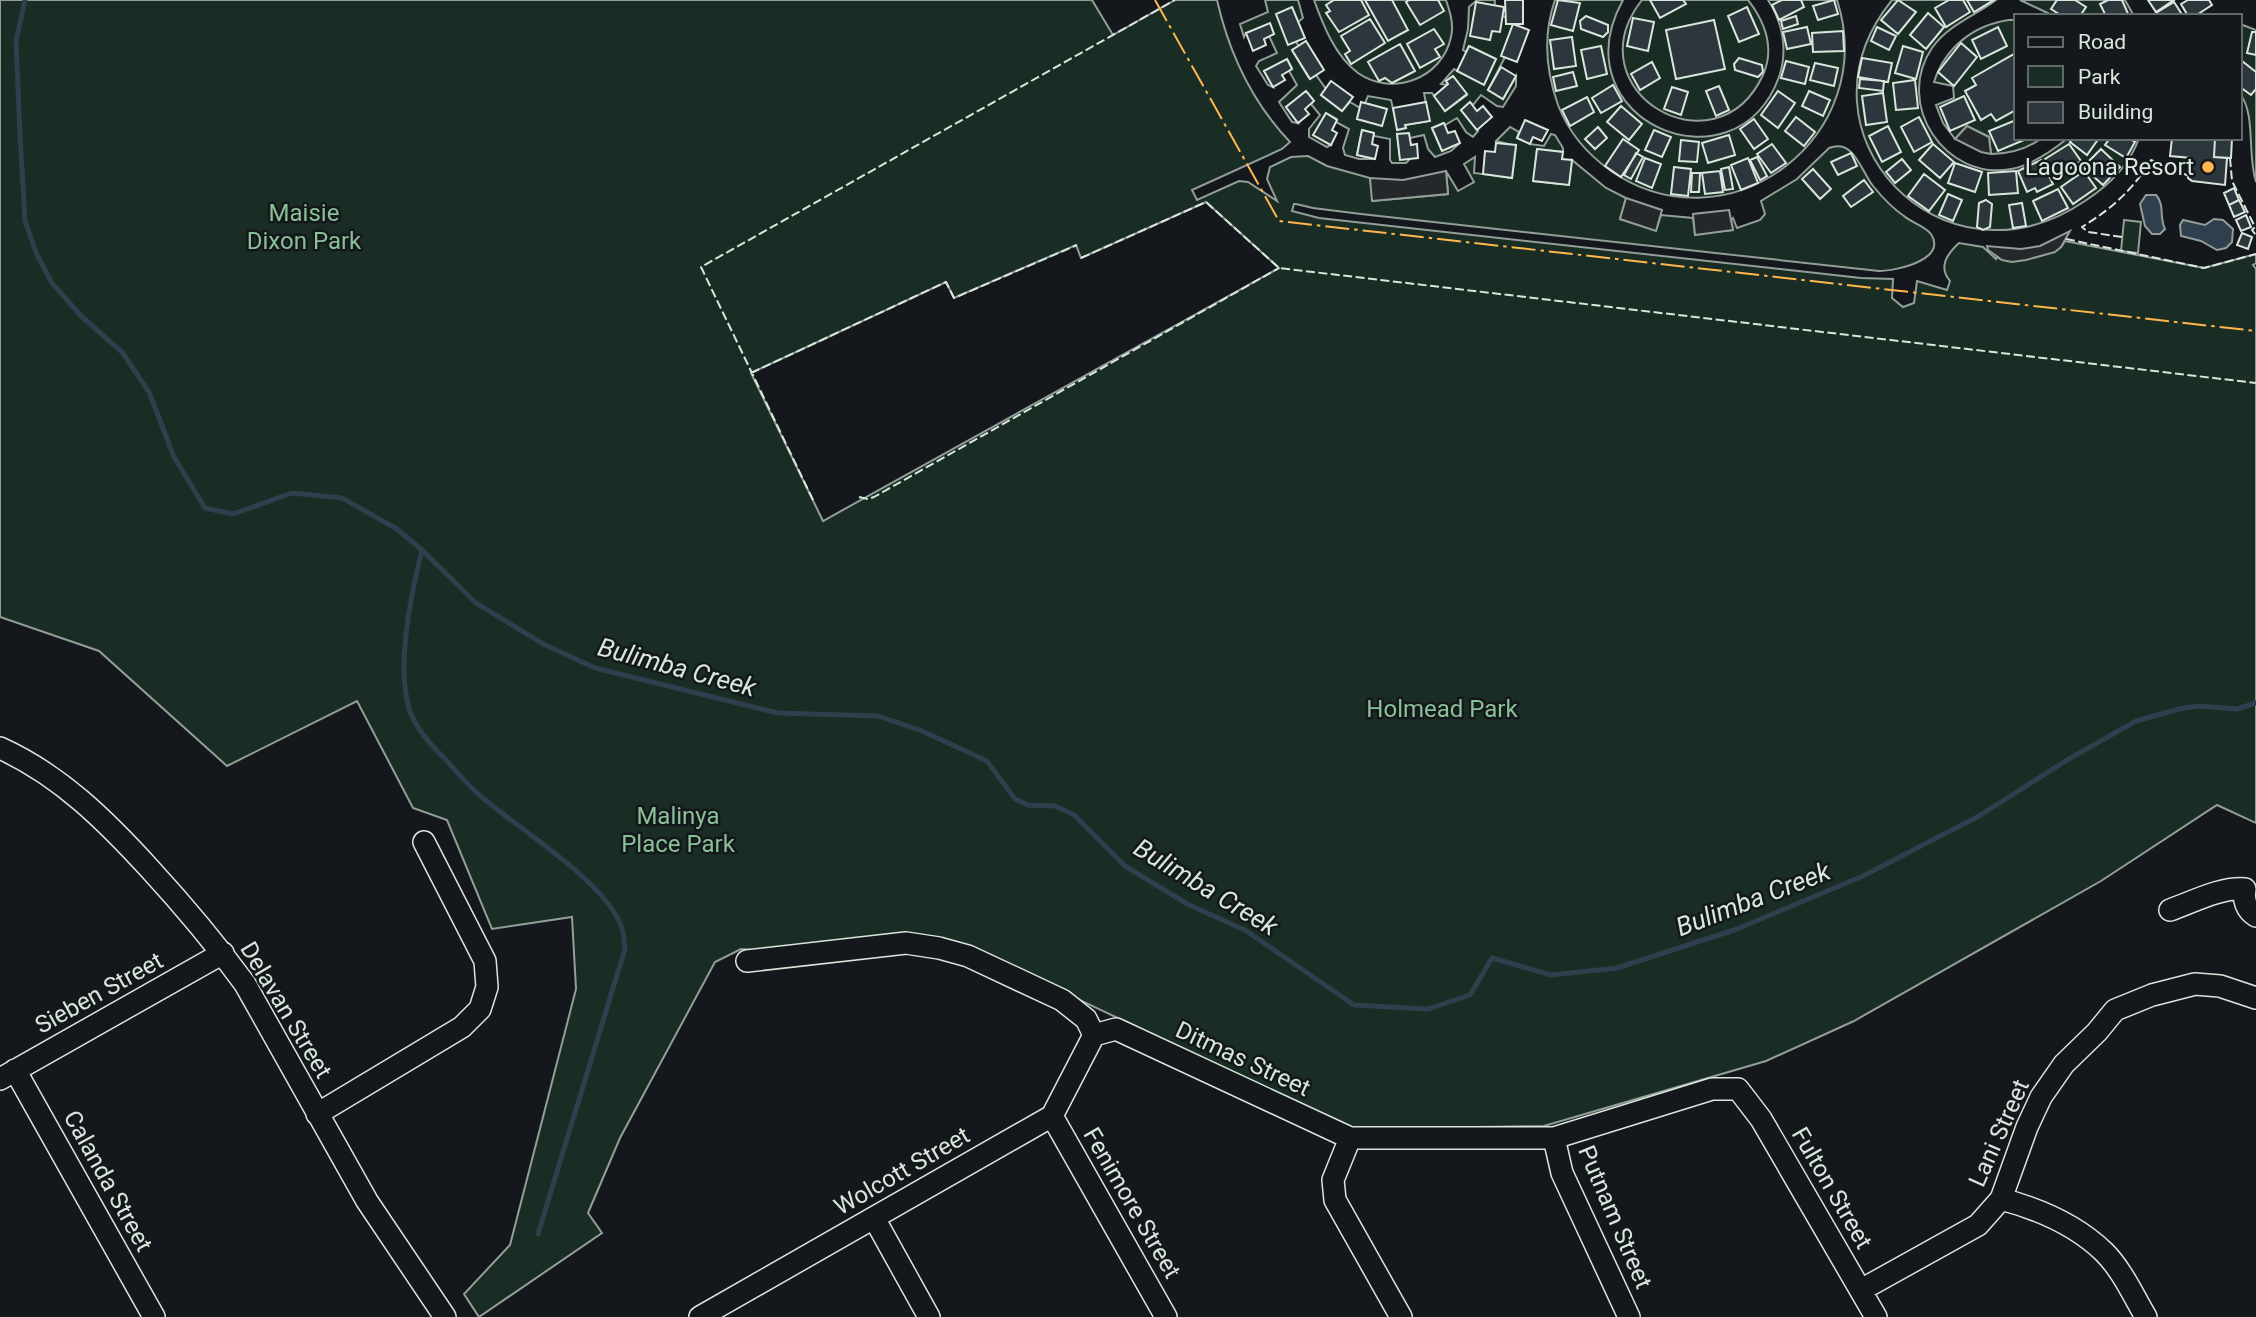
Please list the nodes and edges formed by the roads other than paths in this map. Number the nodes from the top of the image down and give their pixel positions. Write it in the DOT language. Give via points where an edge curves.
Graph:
graph roads {
  1 [pos="0,748"];
  2 [pos="424,842"];
  3 [pos="2170,911"];
  4 [pos="2256,916"];
  5 [pos="223,953"];
  6 [pos="747,961"];
  7 [pos="2256,998"];
  8 [pos="1094,1035"];
  9 [pos="8,1075"];
  10 [pos="1738,1089"];
  11 [pos="317,1114"];
  12 [pos="1052,1116"];
  13 [pos="1350,1138"];
  14 [pos="1554,1138"];
  15 [pos="2001,1199"];
  16 [pos="874,1218"];
  17 [pos="1861,1290"];
  18 [pos="154,1317"];
  19 [pos="445,1317"];
  20 [pos="700,1317"];
  21 [pos="929,1317"];
  22 [pos="1166,1317"];
  23 [pos="1401,1317"];
  24 [pos="1629,1317"];
  25 [pos="1876,1317"];
  26 [pos="2146,1317"];
  1 -- 5 [label="street, Delavan Street" via="82,800"];
  2 -- 11 [label="street" via="485,961 487,987 480,1009 462,1027"];
  3 -- 4 [label="street" via="2214,893 2245,889 2247,908"];
  5 -- 9 [label="street, Sieben Street"];
  5 -- 11 [label="street, Delavan Street"];
  6 -- 8 [label="street" via="906,943 939,948 968,956 1062,1000 1086,1019"];
  7 -- 15 [label="street, Lani Street" via="2220,986 2195,984 2115,1010 2064,1063 2041,1097"];
  8 -- 12 [label="street"];
  8 -- 13 [label="street, Ditmas Street" via="1116,1029"];
  9 -- 18 [label="street, Calanda Street"];
  10 -- 14 [label="street, Ditmas Street" via="1712,1089"];
  10 -- 17 [label="street, Fulton Street" via="1761,1119"];
  11 -- 19 [label="street, Delavan Street" via="374,1212"];
  12 -- 16 [label="street, Wolcott Street"];
  12 -- 22 [label="street, Fenimore Street"];
  13 -- 14 [label="street, Ditmas Street"];
  13 -- 23 [label="street" via="1333,1180 1335,1200"];
  14 -- 24 [label="street, Putnam Street" via="1562,1173"];
  15 -- 17 [label="street, Lani Street" via="1978,1225"];
  15 -- 26 [label="street" via="2058,1219 2103,1252"];
  16 -- 20 [label="street, Wolcott Street"];
  16 -- 21 [label="street"];
  17 -- 25 [label="street, Fulton Street"];
}
